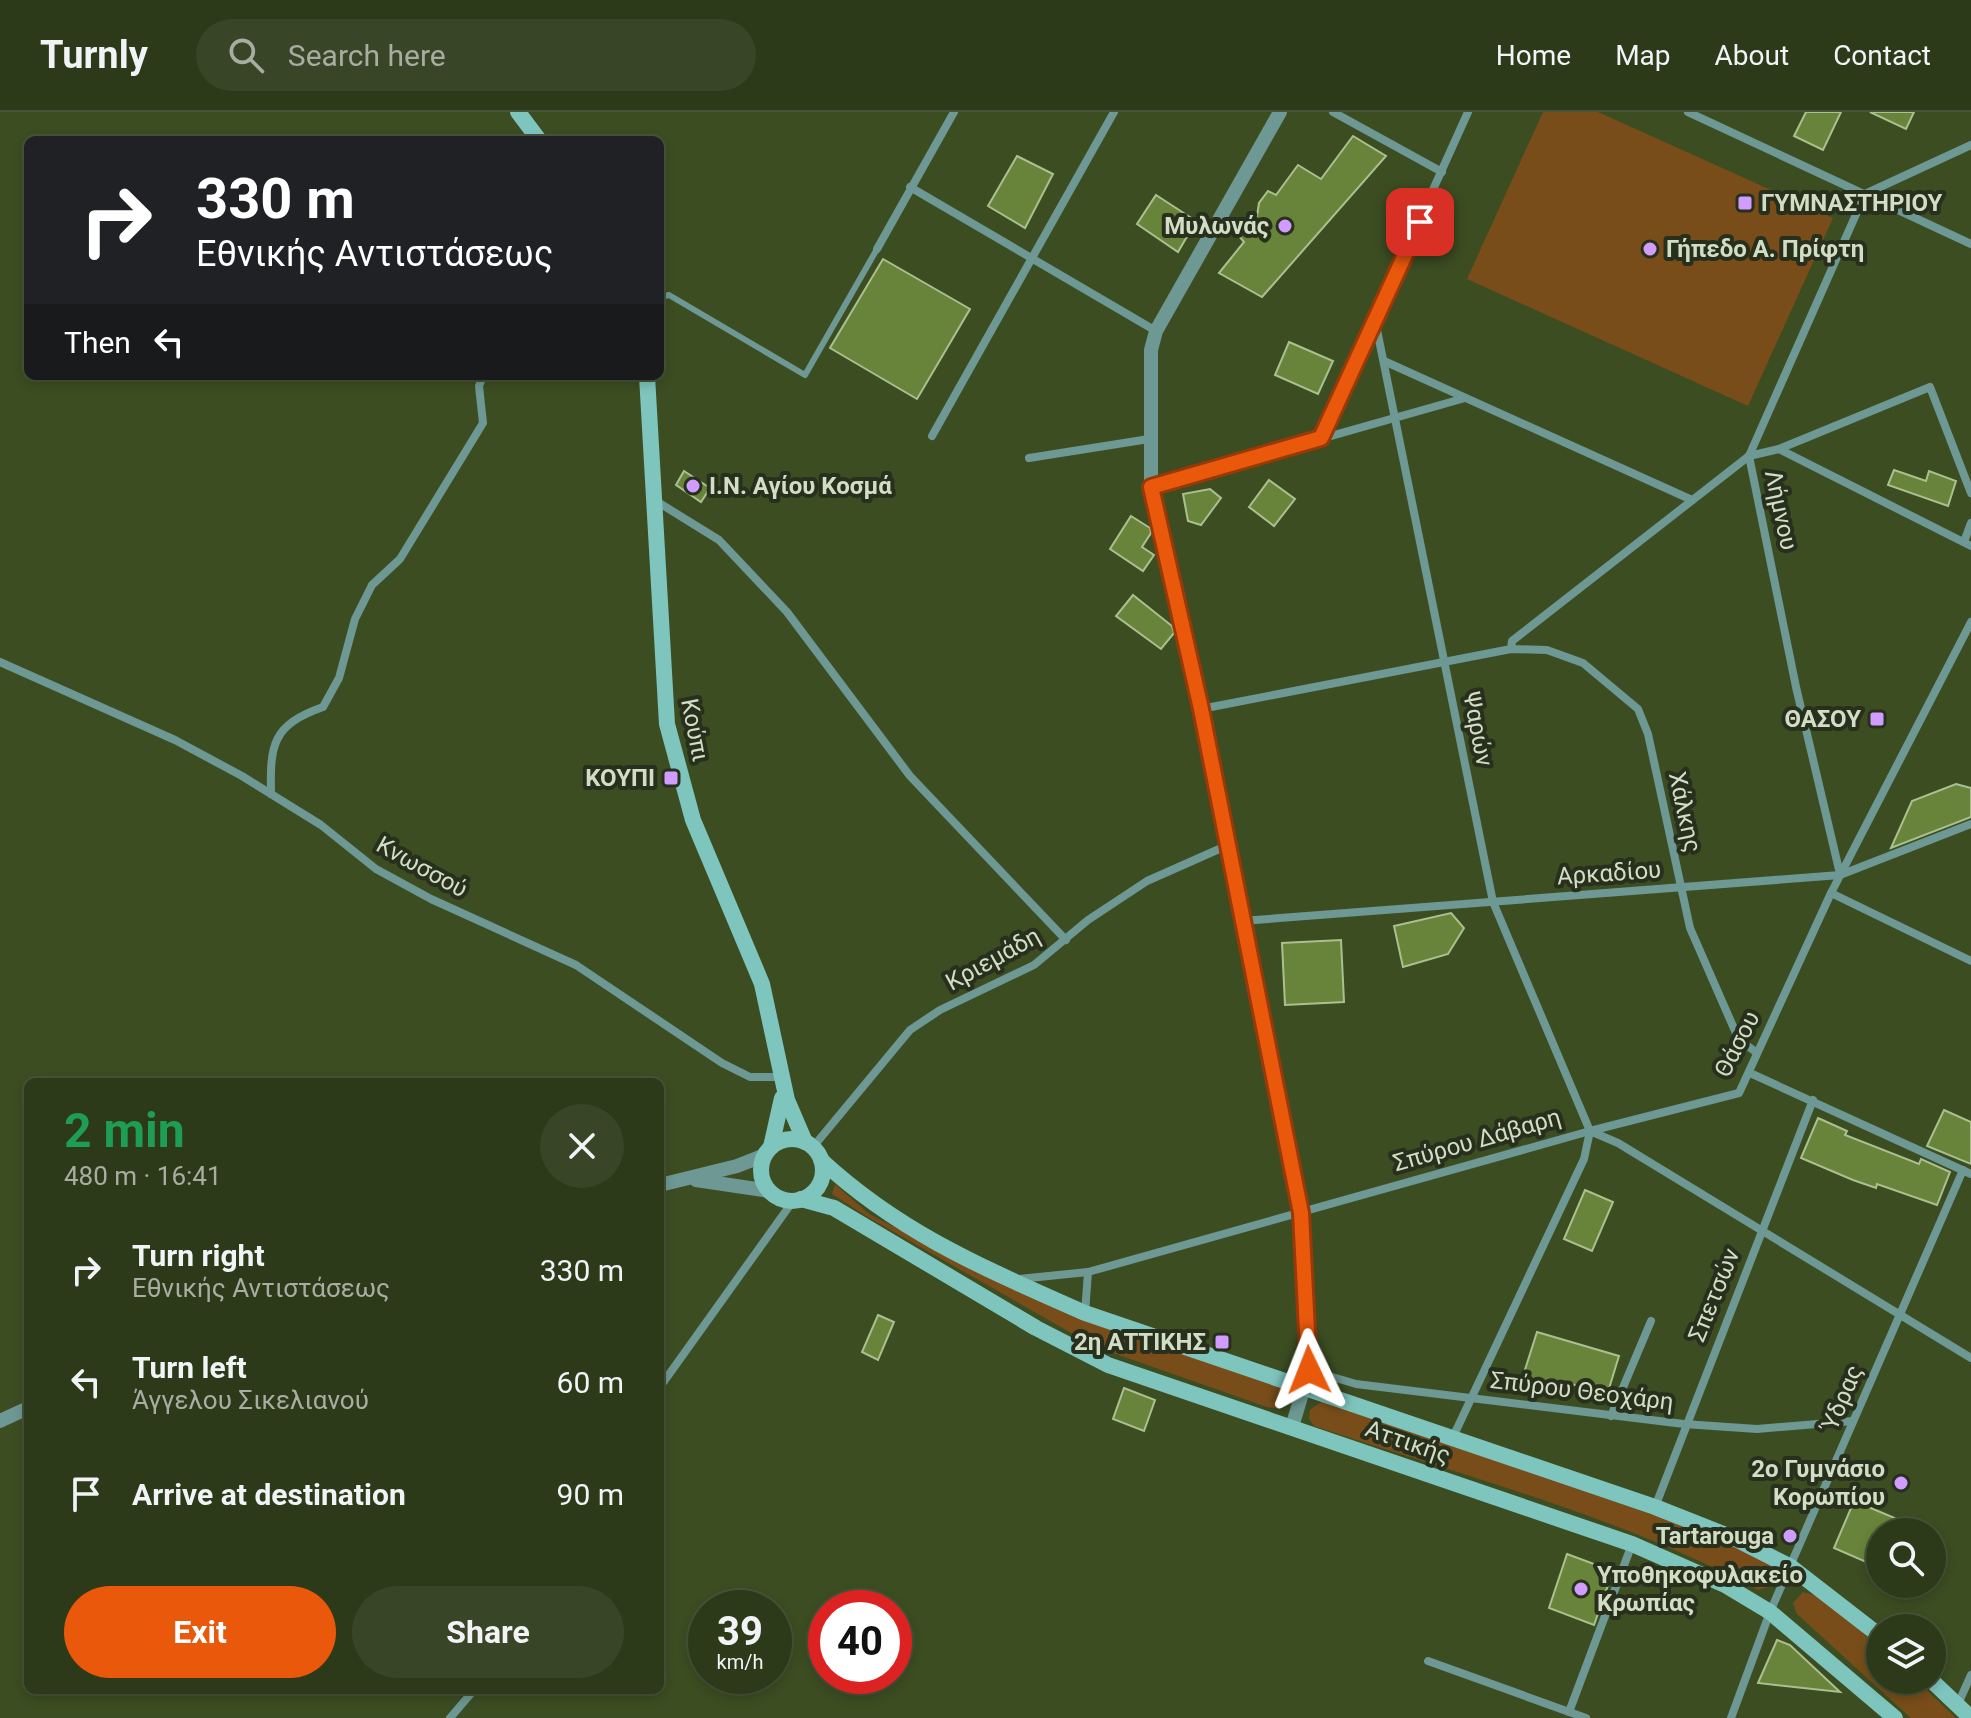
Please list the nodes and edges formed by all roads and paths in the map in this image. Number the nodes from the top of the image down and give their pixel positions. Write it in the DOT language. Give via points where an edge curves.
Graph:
graph roads {
  1 [pos="518,112"];
  2 [pos="954,112"];
  3 [pos="1114,112"];
  4 [pos="1280,112"];
  5 [pos="1333,112"];
  6 [pos="1468,112"];
  7 [pos="1688,112"];
  8 [pos="1713,112"];
  9 [pos="1705,120"];
  10 [pos="536,136"];
  11 [pos="1971,145"];
  12 [pos="1442,172"];
  13 [pos="910,187"];
  14 [pos="1865,194"];
  15 [pos="1971,244"];
  16 [pos="877,249"];
  17 [pos="1034,257"];
  18 [pos="664,296"];
  19 [pos="1375,320"];
  20 [pos="1156,331"];
  21 [pos="1384,361"];
  22 [pos="481,380"];
  23 [pos="647,380"];
  24 [pos="1465,398"];
  25 [pos="1396,419"];
  26 [pos="932,436"];
  27 [pos="1321,438"];
  28 [pos="1149,439"];
  29 [pos="1779,449"];
  30 [pos="1749,456"];
  31 [pos="1029,458"];
  32 [pos="1151,487"];
  33 [pos="1971,493"];
  34 [pos="1692,500"];
  35 [pos="656,501"];
  36 [pos="1971,523"];
  37 [pos="1968,544"];
  38 [pos="1971,622"];
  39 [pos="1511,649"];
  40 [pos="0,662"];
  41 [pos="1445,665"];
  42 [pos="1201,709"];
  43 [pos="271,794"];
  44 [pos="1971,824"];
  45 [pos="1226,846"];
  46 [pos="1840,875"];
  47 [pos="1681,887"];
  48 [pos="1831,893"];
  49 [pos="1493,902"];
  50 [pos="1241,921"];
  51 [pos="1066,940"];
  52 [pos="1971,961"];
  53 [pos="1756,1052"];
  54 [pos="1750,1073"];
  55 [pos="781,1077"];
  56 [pos="1813,1100"];
  57 [pos="1590,1131"];
  58 [pos="813,1150"];
  59 [pos="768,1151"];
  60 [pos="1967,1172"];
  61 [pos="664,1184"];
  62 [pos="770,1191"];
  63 [pos="797,1200"];
  64 [pos="1301,1213"];
  65 [pos="1760,1232"];
  66 [pos="1088,1272"];
  67 [pos="1010,1280"];
  68 [pos="1085,1313"];
  69 [pos="1899,1315"];
  70 [pos="1651,1321"];
  71 [pos="1971,1358"];
  72 [pos="1307,1379"];
  73 [pos="664,1382"];
  74 [pos="1471,1398"];
  75 [pos="24,1410"];
  76 [pos="1611,1416"];
  77 [pos="0,1421"];
  78 [pos="1853,1421"];
  79 [pos="1684,1424"];
  80 [pos="1292,1427"];
  81 [pos="1453,1437"];
  82 [pos="1655,1507"];
  83 [pos="1632,1544"];
  84 [pos="1791,1567"];
  85 [pos="1770,1612"];
  86 [pos="1866,1625"];
  87 [pos="1428,1661"];
  88 [pos="1971,1675"];
  89 [pos="1946,1693"];
  90 [pos="471,1694"];
  91 [pos="1958,1704"];
  92 [pos="1569,1712"];
  93 [pos="450,1718"];
  94 [pos="1586,1718"];
  95 [pos="1731,1718"];
  96 [pos="1895,1718"];
  97 [pos="1971,1718"];
  1 -- 10 [label="main road"];
  2 -- 13 [label="street"];
  3 -- 17 [label="street"];
  4 -- 20 [label="street"];
  5 -- 12 [label="street"];
  6 -- 12 [label="street"];
  7 -- 9 [label="street"];
  8 -- 9 [label="street"];
  9 -- 14 [label="street"];
  11 -- 14 [label="street"];
  12 -- 19 [label="street"];
  13 -- 16 [label="street"];
  13 -- 17 [label="street"];
  14 -- 15 [label="street"];
  14 -- 30 [label="street"];
  16 -- 18 [label="lane" via="805,375"];
  17 -- 20 [label="street"];
  17 -- 26 [label="street"];
  19 -- 21 [label="street, Ψαρών"];
  19 -- 27 [label="street"];
  20 -- 28 [label="street"];
  21 -- 24 [label="street"];
  21 -- 25 [label="street, Ψαρών"];
  22 -- 43 [label="street" via="483,423 400,559 372,585 355,619 339,678 323,707 299,716 274,739"];
  23 -- 35 [label="main road, Κούπι"];
  24 -- 25 [label="street"];
  24 -- 34 [label="street"];
  25 -- 27 [label="street"];
  25 -- 41 [label="street, Ψαρών"];
  27 -- 32 [label="street"];
  28 -- 31 [label="street"];
  28 -- 32 [label="street"];
  29 -- 30 [label="street, Λήμνου"];
  29 -- 33 [label="street, Λήμνου" via="1930,387"];
  29 -- 37 [label="street"];
  30 -- 34 [label="street, Λήμνου"];
  30 -- 46 [label="street, Λήμνου"];
  32 -- 42 [label="street"];
  34 -- 39 [label="street, Λήμνου" via="1512,641"];
  35 -- 51 [label="street" via="719,540 787,612 910,776"];
  35 -- 55 [label="main road, Κούπι" via="663,687 674,758 693,820 762,984"];
  36 -- 37 [label="street"];
  38 -- 46 [label="street, Θάσου"];
  39 -- 41 [label="street, Χάλκης"];
  39 -- 47 [label="street, Χάλκης" via="1547,650 1583,663 1638,709"];
  40 -- 43 [label="street, Κνωσσού" via="175,740"];
  41 -- 42 [label="street, Χάλκης"];
  41 -- 49 [label="street, Ψαρών"];
  42 -- 45 [label="street"];
  43 -- 55 [label="street, Κνωσσού" via="376,869 576,965 722,1063 750,1077"];
  44 -- 46 [label="street, Αρκαδίου"];
  45 -- 50 [label="street"];
  45 -- 51 [label="street, Κριεμάδη" via="1147,881"];
  46 -- 47 [label="street, Αρκαδίου"];
  46 -- 48 [label="street, Θάσου"];
  47 -- 49 [label="street, Αρκαδίου"];
  47 -- 53 [label="street, Χάλκης" via="1690,928 1739,1040"];
  48 -- 52 [label="street"];
  48 -- 53 [label="street, Θάσου"];
  49 -- 50 [label="street, Αρκαδίου"];
  49 -- 57 [label="street, Ψαρών"];
  50 -- 64 [label="street"];
  51 -- 58 [label="street, Κριεμάδη" via="1034,965 910,1030"];
  53 -- 54 [label="street, Θάσου"];
  54 -- 56 [label="street"];
  54 -- 57 [label="street, Θάσου" via="1739,1093"];
  55 -- 58 [label="main road" via="792,1118"];
  55 -- 59 [label="main road" via="780,1118"];
  56 -- 60 [label="street"];
  56 -- 65 [label="street, Σπετσών"];
  57 -- 64 [label="street, Σπύρου Δάβαρη"];
  57 -- 65 [label="street, Σπύρου Δάβαρη"];
  57 -- 74 [label="street" via="1584,1159"];
  58 -- 59 [label="main road" via="787,1139"];
  58 -- 63 [label="main road" via="820,1184"];
  58 -- 67 [label="main road, Αττικής" via="887,1215"];
  59 -- 61 [label="street" via="737,1166"];
  59 -- 62 [label="main road" via="761,1173"];
  60 -- 69 [label="street, Ύδρας"];
  61 -- 62 [label="street" via="698,1180"];
  62 -- 63 [label="main road"];
  63 -- 73 [label="street"];
  63 -- 80 [label="main road, Αττικής" via="834,1208 1108,1365"];
  64 -- 66 [label="street, Σπύρου Δάβαρη"];
  64 -- 72 [label="street"];
  65 -- 69 [label="street, Σπύρου Δάβαρη"];
  65 -- 79 [label="street, Σπετσών"];
  66 -- 67 [label="street, Σπύρου Δάβαρη"];
  66 -- 68 [label="street"];
  67 -- 68 [label="main road, Αττικής"];
  68 -- 72 [label="main road, Αττικής"];
  69 -- 71 [label="street, Σπύρου Δάβαρη"];
  69 -- 78 [label="street, Ύδρας"];
  70 -- 76 [label="street, Σπετσών"];
  72 -- 74 [label="street, Σπύρου Θεοχάρη"];
  72 -- 80 [label="street"];
  72 -- 81 [label="main road, Αττικής"];
  74 -- 76 [label="street, Σπύρου Θεοχάρη"];
  74 -- 81 [label="street"];
  75 -- 77 [label="street"];
  76 -- 79 [label="street, Σπύρου Θεοχάρη"];
  78 -- 79 [label="street, Σπύρου Θεοχάρη" via="1757,1429"];
  78 -- 84 [label="street, Ύδρας"];
  79 -- 82 [label="street, Σπετσών"];
  80 -- 83 [label="main road, Αττικής"];
  81 -- 82 [label="main road, Αττικής"];
  82 -- 84 [label="main road, Αττικής"];
  83 -- 85 [label="main road, Αττικής" via="1725,1585"];
  83 -- 92 [label="street"];
  84 -- 85 [label="street, Ύδρας"];
  84 -- 86 [label="main road, Αττικής"];
  85 -- 95 [label="street, Ύδρας"];
  85 -- 96 [label="main road, Αττικής"];
  87 -- 92 [label="street"];
  88 -- 91 [label="street"];
  89 -- 91 [label="main road"];
  90 -- 93 [label="street"];
  91 -- 97 [label="main road"];
  92 -- 94 [label="street"];
}
